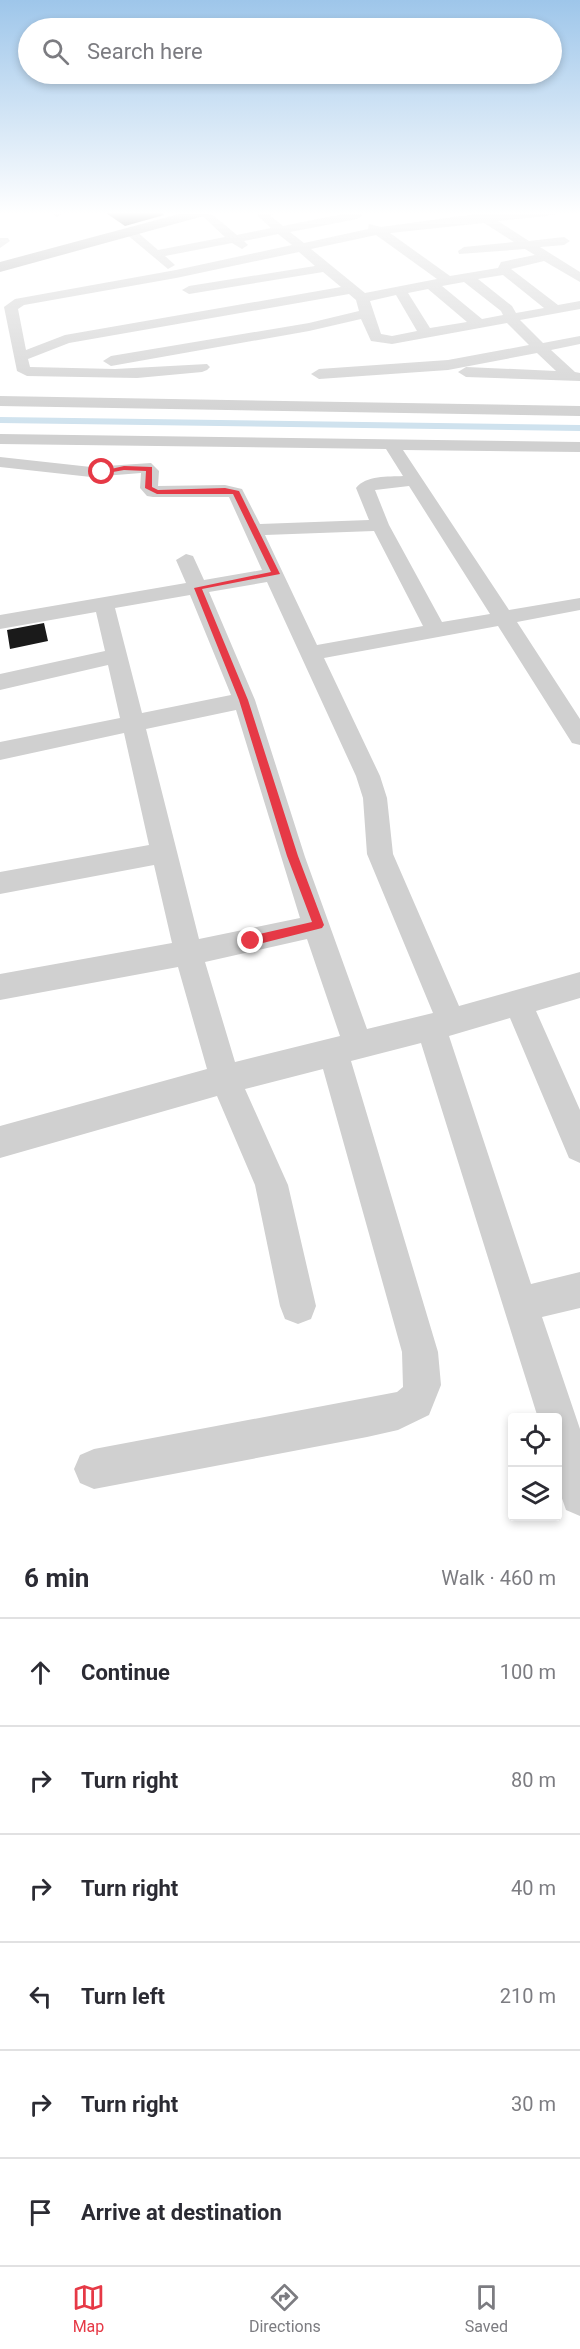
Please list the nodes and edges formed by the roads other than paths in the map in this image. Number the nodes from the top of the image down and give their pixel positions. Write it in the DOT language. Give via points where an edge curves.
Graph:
graph roads {
  1 [pos="128,283"];
  2 [pos="183,283"];
  3 [pos="233,283"];
  4 [pos="344,283"];
  5 [pos="441,283"];
  6 [pos="474,283"];
  7 [pos="521,283"];
  8 [pos="432,285"];
  9 [pos="189,290"];
  10 [pos="400,291"];
  11 [pos="357,293"];
  12 [pos="580,305"];
  13 [pos="554,309"];
  14 [pos="368,313"];
  15 [pos="201,315"];
  16 [pos="511,319"];
  17 [pos="479,324"];
  18 [pos="426,333"];
  19 [pos="65,339"];
  20 [pos="580,340"];
  21 [pos="539,348"];
  22 [pos="0,353"];
  23 [pos="20,353"];
  24 [pos="99,360"];
  25 [pos="202,367"];
  26 [pos="451,368"];
  27 [pos="319,374"];
  28 [pos="576,377"];
  29 [pos="0,401"];
  30 [pos="468,410"];
  31 [pos="580,411"];
  32 [pos="0,440"];
  33 [pos="392,444"];
  34 [pos="580,447"];
  35 [pos="0,462"];
  36 [pos="416,480"];
  37 [pos="380,525"];
  38 [pos="254,530"];
  39 [pos="186,560"];
  40 [pos="276,574"];
  41 [pos="198,588"];
  42 [pos="104,604"];
  43 [pos="580,604"];
  44 [pos="504,617"];
  45 [pos="0,622"];
  46 [pos="436,630"];
  47 [pos="310,653"];
  48 [pos="116,656"];
  49 [pos="0,682"];
  50 [pos="244,700"];
  51 [pos="133,723"];
  52 [pos="579,734"];
  53 [pos="0,751"];
  54 [pos="164,853"];
  55 [pos="0,883"];
  56 [pos="318,925"];
  57 [pos="188,952"];
  58 [pos="580,985"];
  59 [pos="0,987"];
  60 [pos="518,1003"];
  61 [pos="441,1024"];
  62 [pos="346,1048"];
  63 [pos="225,1079"];
  64 [pos="0,1142"];
  65 [pos="580,1147"];
  66 [pos="580,1290"];
  67 [pos="521,1304"];
  68 [pos="298,1306"];
  69 [pos="555,1413"];
  70 [pos="562,1435"];
  71 [pos="94,1469"];
  72 [pos="580,1496"];
  1 -- 23 [label="street" via="13,304 10,310"];
  2 -- 9 [label="street"];
  3 -- 9 [label="street"];
  4 -- 11 [label="street"];
  5 -- 8 [label="street"];
  6 -- 16 [label="street" via="507,309"];
  7 -- 13 [label="street"];
  8 -- 10 [label="street"];
  8 -- 17 [label="street"];
  9 -- 15 [label="street"];
  10 -- 11 [label="street"];
  10 -- 18 [label="street"];
  11 -- 14 [label="street"];
  11 -- 15 [label="street"];
  12 -- 13 [label="street"];
  13 -- 16 [label="street"];
  14 -- 18 [label="street" via="376,338 392,340"];
  14 -- 24 [label="street" via="230,347"];
  15 -- 19 [label="street"];
  16 -- 17 [label="street"];
  16 -- 21 [label="street"];
  17 -- 18 [label="street"];
  19 -- 23 [label="street"];
  19 -- 24 [label="street"];
  20 -- 21 [label="street"];
  21 -- 26 [label="street"];
  21 -- 28 [label="street"];
  22 -- 23 [label="street"];
  23 -- 24 [label="street" via="22,368 27,371"];
  24 -- 25 [label="street" via="168,372"];
  26 -- 27 [label="street"];
  26 -- 28 [label="street"];
  26 -- 30 [label="street"];
  29 -- 30 [label="street"];
  30 -- 31 [label="street"];
  32 -- 33 [label="street"];
  33 -- 34 [label="street"];
  33 -- 36 [label="street"];
  35 -- 38 [label="street" via="91,472 145,467 150,471 149,488 153,492 236,493"];
  36 -- 37 [label="street" via="365,488"];
  36 -- 44 [label="street"];
  37 -- 38 [label="street"];
  37 -- 46 [label="street"];
  38 -- 40 [label="street"];
  39 -- 41 [label="street"];
  40 -- 41 [label="street"];
  40 -- 47 [label="street"];
  41 -- 42 [label="street"];
  41 -- 50 [label="street"];
  42 -- 45 [label="street"];
  42 -- 48 [label="street"];
  43 -- 44 [label="street"];
  44 -- 46 [label="street"];
  44 -- 52 [label="street"];
  46 -- 47 [label="street"];
  47 -- 61 [label="street" via="368,776 375,798 380,854"];
  48 -- 49 [label="street"];
  48 -- 51 [label="street"];
  50 -- 51 [label="street"];
  50 -- 56 [label="street" via="292,856"];
  51 -- 53 [label="street"];
  51 -- 54 [label="street"];
  54 -- 55 [label="street"];
  54 -- 57 [label="street"];
  56 -- 57 [label="street"];
  56 -- 62 [label="street"];
  57 -- 59 [label="street"];
  57 -- 63 [label="street"];
  58 -- 60 [label="street"];
  60 -- 61 [label="street"];
  60 -- 65 [label="street"];
  61 -- 62 [label="street"];
  61 -- 67 [label="street"];
  62 -- 63 [label="street"];
  62 -- 71 [label="street" via="420,1352 424,1381 420,1397 411,1407 367,1418"];
  63 -- 64 [label="street"];
  63 -- 68 [label="street" via="271,1185"];
  66 -- 67 [label="street"];
  67 -- 69 [label="street"];
  70 -- 72 [label="street"];
}
